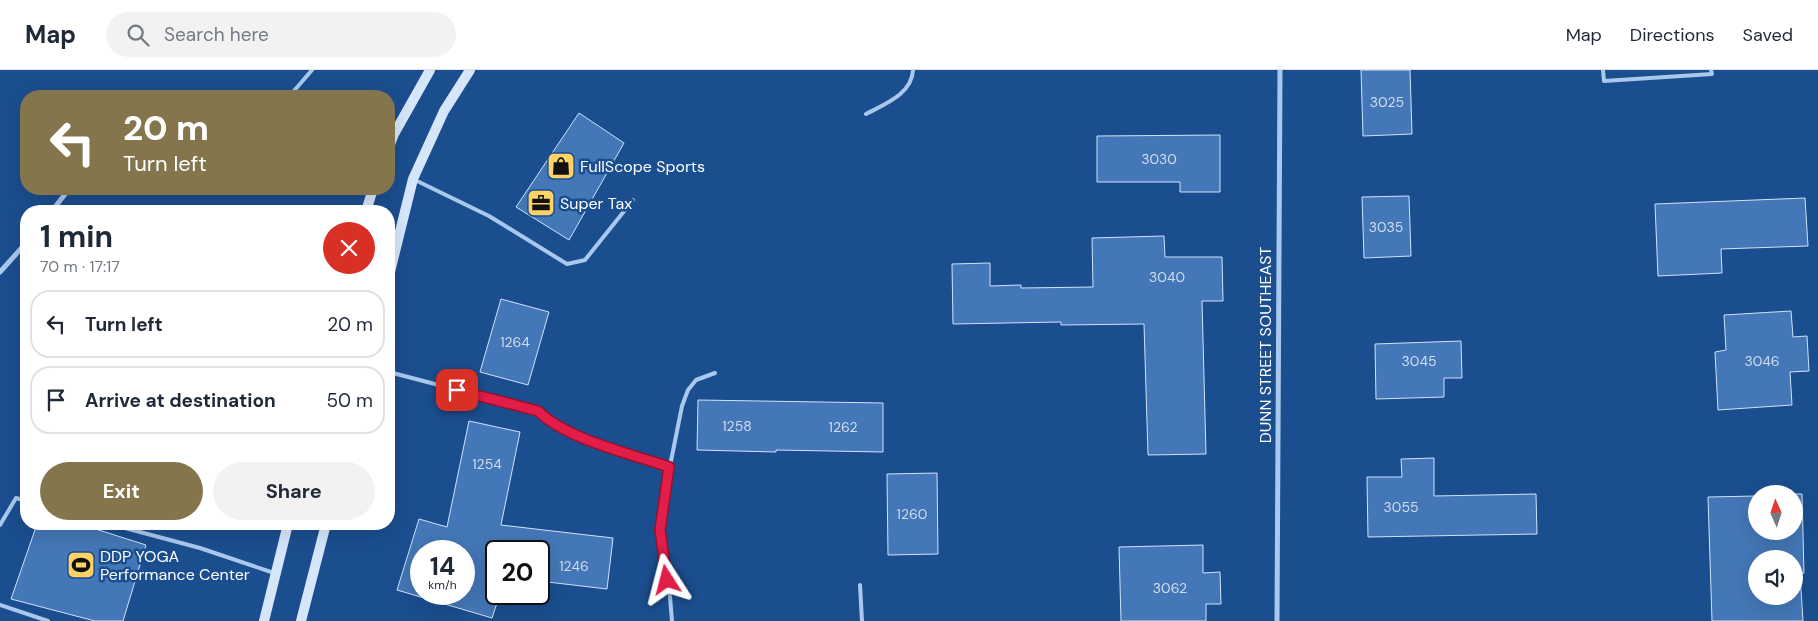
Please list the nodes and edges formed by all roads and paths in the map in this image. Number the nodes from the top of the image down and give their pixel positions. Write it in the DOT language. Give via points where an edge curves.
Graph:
graph roads {
  1 [pos="312,70"];
  2 [pos="430,70"];
  3 [pos="470,70"];
  4 [pos="913,70"];
  5 [pos="1280,70"];
  6 [pos="1603,70"];
  7 [pos="1712,70"];
  8 [pos="297,90"];
  9 [pos="866,114"];
  10 [pos="395,132"];
  11 [pos="413,179"];
  12 [pos="64,195"];
  13 [pos="633,200"];
  14 [pos="57,205"];
  15 [pos="20,250"];
  16 [pos="395,252"];
  17 [pos="0,272"];
  18 [pos="715,373"];
  19 [pos="395,374"];
  20 [pos="669,467"];
  21 [pos="20,499"];
  22 [pos="0,525"];
  23 [pos="132,530"];
  24 [pos="287,530"];
  25 [pos="324,530"];
  26 [pos="276,574"];
  27 [pos="860,585"];
  28 [pos="0,605"];
  29 [pos="48,621"];
  30 [pos="264,621"];
  31 [pos="301,621"];
  32 [pos="672,621"];
  33 [pos="862,621"];
  34 [pos="1277,621"];
  1 -- 8 [label="lane"];
  2 -- 10 [label="main road"];
  3 -- 11 [label="main road" via="444,111"];
  4 -- 9 [label="lane" via="913,78 900,95"];
  5 -- 34 [label="street, DUNN STREET SOUTHEAST"];
  6 -- 7 [label="lane" via="1604,81 1712,74"];
  11 -- 13 [label="lane" via="489,216 568,264 585,260"];
  11 -- 16 [label="main road"];
  12 -- 14 [label="street"];
  15 -- 17 [label="street"];
  18 -- 20 [label="lane" via="696,380 688,390"];
  19 -- 20 [label="lane" via="538,411 574,434"];
  20 -- 32 [label="lane" via="660,530"];
  21 -- 22 [label="lane" via="16,498"];
  23 -- 26 [label="lane" via="200,548"];
  24 -- 26 [label="main road"];
  25 -- 31 [label="main road"];
  26 -- 30 [label="main road"];
  27 -- 33 [label="lane"];
  28 -- 29 [label="lane"];
}
